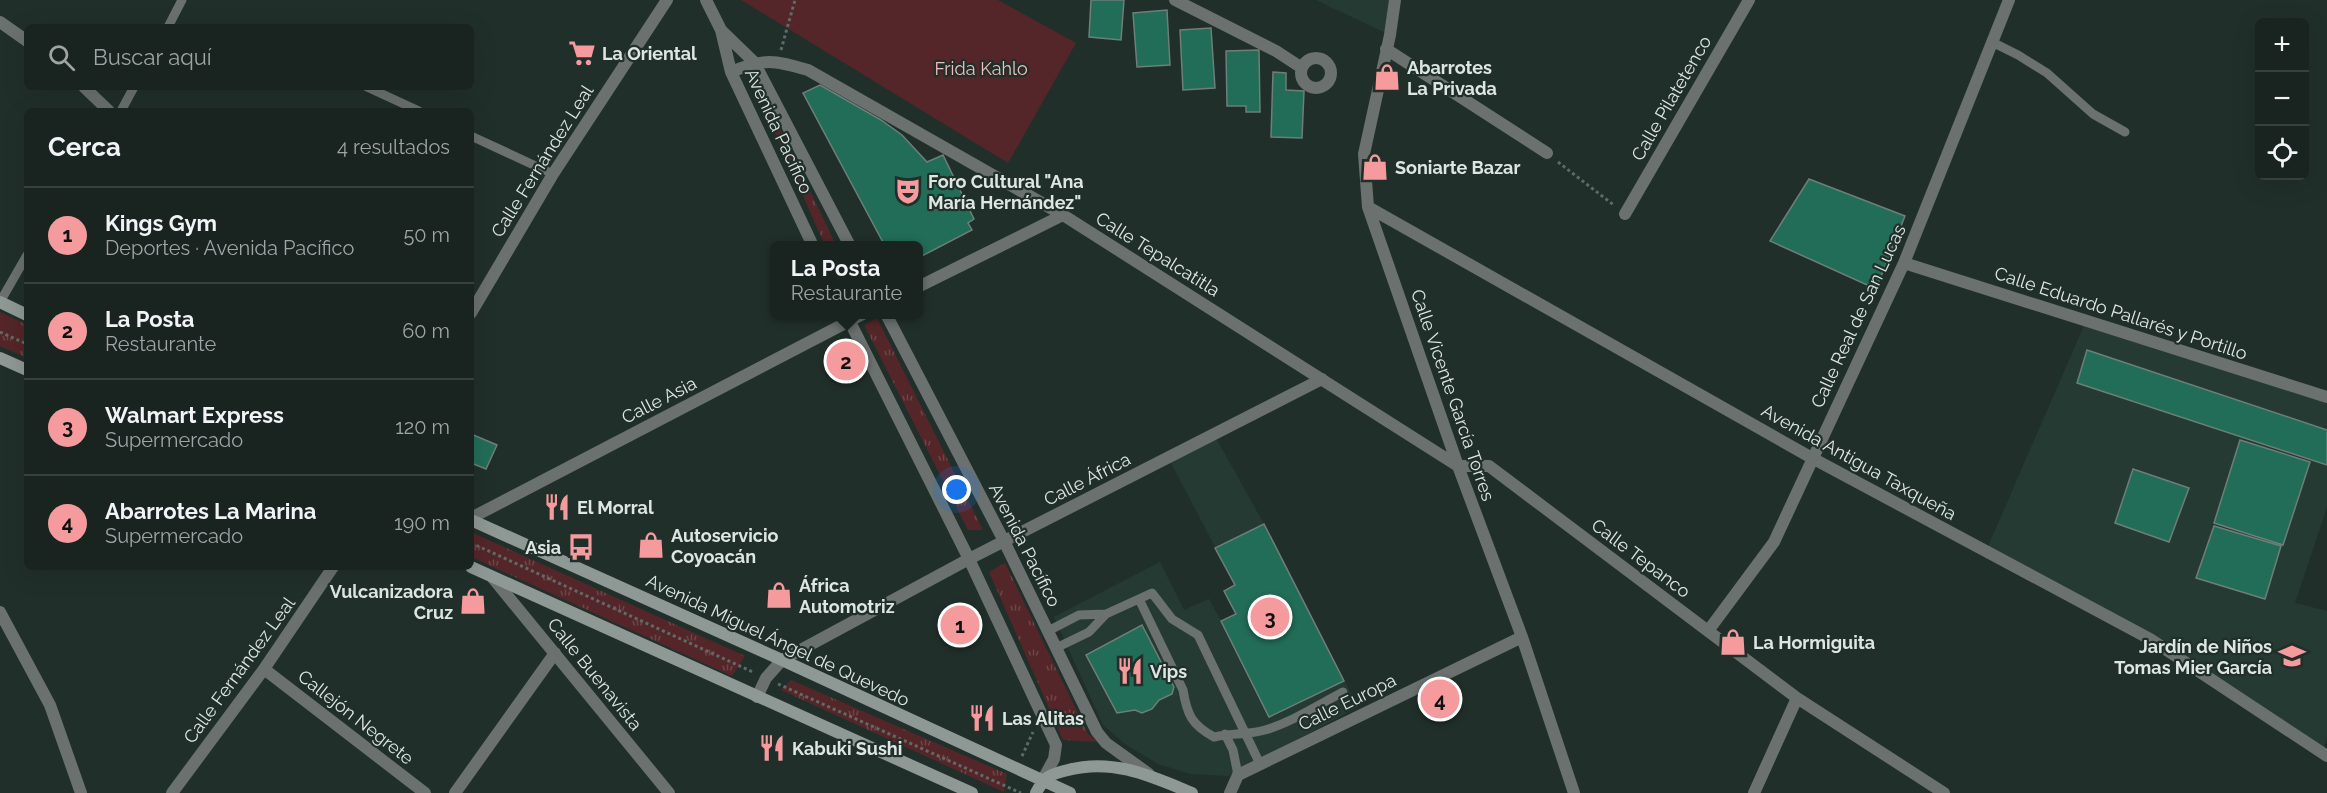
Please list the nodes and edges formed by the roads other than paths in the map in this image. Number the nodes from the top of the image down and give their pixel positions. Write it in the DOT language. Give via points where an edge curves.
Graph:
graph roads {
  1 [pos="183,0"];
  2 [pos="667,0"];
  3 [pos="706,0"];
  4 [pos="1174,0"];
  5 [pos="1395,0"];
  6 [pos="1749,0"];
  7 [pos="2008,0"];
  8 [pos="0,22"];
  9 [pos="170,24"];
  10 [pos="721,30"];
  11 [pos="24,39"];
  12 [pos="1992,42"];
  13 [pos="1386,49"];
  14 [pos="754,62"];
  15 [pos="1302,68"];
  16 [pos="731,72"];
  17 [pos="87,90"];
  18 [pos="132,90"];
  19 [pos="373,90"];
  20 [pos="106,108"];
  21 [pos="123,108"];
  22 [pos="412,108"];
  23 [pos="2125,132"];
  24 [pos="474,137"];
  25 [pos="1547,153"];
  26 [pos="553,174"];
  27 [pos="1368,207"];
  28 [pos="1625,214"];
  29 [pos="1063,215"];
  30 [pos="811,241"];
  31 [pos="847,241"];
  32 [pos="24,260"];
  33 [pos="1904,263"];
  34 [pos="923,285"];
  35 [pos="0,302"];
  36 [pos="474,309"];
  37 [pos="24,314"];
  38 [pos="845,319"];
  39 [pos="848,319"];
  40 [pos="888,319"];
  41 [pos="0,358"];
  42 [pos="24,369"];
  43 [pos="1322,379"];
  44 [pos="2327,397"];
  45 [pos="1812,458"];
  46 [pos="1458,466"];
  47 [pos="474,517"];
  48 [pos="474,520"];
  49 [pos="1004,541"];
  50 [pos="969,559"];
  51 [pos="474,568"];
  52 [pos="331,570"];
  53 [pos="492,577"];
  54 [pos="1139,599"];
  55 [pos="0,612"];
  56 [pos="1106,614"];
  57 [pos="1708,631"];
  58 [pos="1048,632"];
  59 [pos="1522,637"];
  60 [pos="1056,648"];
  61 [pos="555,653"];
  62 [pos="782,660"];
  63 [pos="264,669"];
  64 [pos="1343,692"];
  65 [pos="757,697"];
  66 [pos="1797,698"];
  67 [pos="1244,733"];
  68 [pos="1225,734"];
  69 [pos="2327,756"];
  70 [pos="1260,764"];
  71 [pos="1150,775"];
  72 [pos="1238,775"];
  73 [pos="1042,781"];
  74 [pos="969,792"];
  75 [pos="81,793"];
  76 [pos="172,793"];
  77 [pos="425,793"];
  78 [pos="455,793"];
  79 [pos="669,793"];
  80 [pos="1036,793"];
  81 [pos="1070,793"];
  82 [pos="1192,793"];
  83 [pos="1230,793"];
  84 [pos="1574,793"];
  85 [pos="1754,793"];
  86 [pos="1944,793"];
  1 -- 9 [label="lane"];
  2 -- 26 [label="street, Calle Fernández Leal"];
  3 -- 10 [label="street, Avenida Pacífico"];
  4 -- 15 [label="street"];
  5 -- 13 [label="street, Calle Vicente García Torres"];
  6 -- 28 [label="street, Calle Pilatetenco"];
  7 -- 12 [label="street, Calle Real de San Lucas"];
  8 -- 11 [label="street"];
  10 -- 14 [label="street, Avenida Pacífico"];
  10 -- 16 [label="street, Avenida Pacífico"];
  12 -- 23 [label="lane" via="2047,73 2094,114"];
  12 -- 33 [label="street, Calle Real de San Lucas"];
  13 -- 25 [label="street"];
  13 -- 27 [label="street, Calle Vicente García Torres" via="1364,154"];
  14 -- 16 [label="street, Calle Tepalcatitla"];
  14 -- 29 [label="street, Calle Tepalcatitla" via="778,62 808,70"];
  14 -- 31 [label="street, Avenida Pacífico"];
  16 -- 30 [label="street, Avenida Pacífico"];
  17 -- 20 [label="street"];
  18 -- 21 [label="lane"];
  19 -- 22 [label="lane"];
  24 -- 26 [label="lane"];
  26 -- 36 [label="street, Calle Fernández Leal"];
  27 -- 45 [label="street, Avenida Antigua Taxqueña"];
  27 -- 46 [label="street, Calle Vicente García Torres"];
  29 -- 34 [label="street"];
  29 -- 43 [label="street, Calle Tepalcatitla"];
  32 -- 35 [label="lane"];
  33 -- 44 [label="street, Calle Eduardo Pallarés y Portillo"];
  33 -- 45 [label="street, Calle Real de San Lucas"];
  35 -- 37 [label="main road"];
  38 -- 47 [label="street, Calle Asia"];
  39 -- 50 [label="street"];
  40 -- 49 [label="street, Avenida Pacífico"];
  41 -- 42 [label="main road"];
  43 -- 46 [label="street, Calle Tepalcatitla"];
  43 -- 49 [label="street, Calle África"];
  45 -- 57 [label="street, Calle Real de San Lucas" via="1774,542"];
  45 -- 69 [label="street, Avenida Antigua Taxqueña" via="2151,639"];
  46 -- 57 [label="street, Calle Tepanco" via="1489,466"];
  46 -- 59 [label="street, Calle Vicente García Torres"];
  48 -- 62 [label="main road, Avenida Miguel Ángel de Quevedo"];
  49 -- 50 [label="street, Calle África"];
  49 -- 58 [label="street, Avenida Pacífico"];
  50 -- 62 [label="street, Calle África"];
  50 -- 73 [label="street" via="1056,745"];
  51 -- 53 [label="main road"];
  52 -- 63 [label="street, Calle Fernández Leal"];
  53 -- 61 [label="street, Calle Buenavista"];
  53 -- 65 [label="main road"];
  54 -- 56 [label="lane"];
  54 -- 67 [label="lane" via="1152,593 1172,619 1198,635"];
  54 -- 68 [label="lane" via="1197,728 1214,737"];
  55 -- 75 [label="street" via="50,705"];
  56 -- 58 [label="lane" via="1079,615"];
  56 -- 60 [label="lane" via="1089,632"];
  57 -- 66 [label="street, Calle Tepanco"];
  58 -- 60 [label="street, Avenida Pacífico"];
  59 -- 70 [label="street, Calle Europa"];
  59 -- 84 [label="street, Calle Vicente García Torres"];
  60 -- 71 [label="street, Avenida Pacífico" via="1097,732"];
  61 -- 78 [label="street"];
  61 -- 79 [label="street, Calle Buenavista"];
  62 -- 65 [label="street, Calle África" via="766,678"];
  62 -- 73 [label="main road, Avenida Miguel Ángel de Quevedo"];
  63 -- 76 [label="street, Calle Fernández Leal"];
  63 -- 77 [label="street, Callejón Negrete"];
  64 -- 67 [label="lane" via="1268,729"];
  65 -- 74 [label="main road"];
  66 -- 85 [label="street"];
  66 -- 86 [label="street, Calle Tepanco"];
  67 -- 68 [label="lane"];
  67 -- 70 [label="lane"];
  68 -- 72 [label="lane"];
  70 -- 72 [label="street, Calle Europa"];
  71 -- 73 [label="main road" via="1120,766 1095,766 1056,772"];
  71 -- 82 [label="main road"];
  72 -- 83 [label="street"];
  73 -- 80 [label="main road"];
  73 -- 81 [label="main road, Avenida Miguel Ángel de Quevedo"];
}
